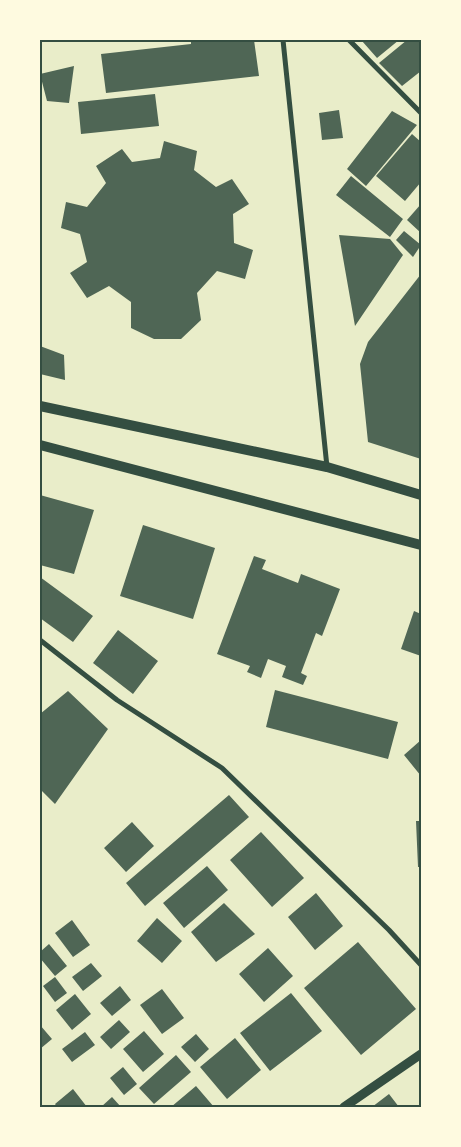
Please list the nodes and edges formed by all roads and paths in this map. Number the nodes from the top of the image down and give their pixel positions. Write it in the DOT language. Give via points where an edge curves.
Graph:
graph roads {
  1 [pos="283,40"];
  2 [pos="349,40"];
  3 [pos="421,113"];
  4 [pos="40,406"];
  5 [pos="40,445"];
  6 [pos="328,467"];
  7 [pos="421,495"];
  8 [pos="421,545"];
  9 [pos="40,640"];
  10 [pos="421,965"];
  11 [pos="421,1054"];
  12 [pos="344,1107"];
  1 -- 6 [label="street"];
  2 -- 3 [label="street"];
  4 -- 6 [label="main road"];
  5 -- 8 [label="main road"];
  6 -- 7 [label="main road"];
  9 -- 10 [label="street" via="117,700 222,768 390,930"];
  11 -- 12 [label="street"];
}
